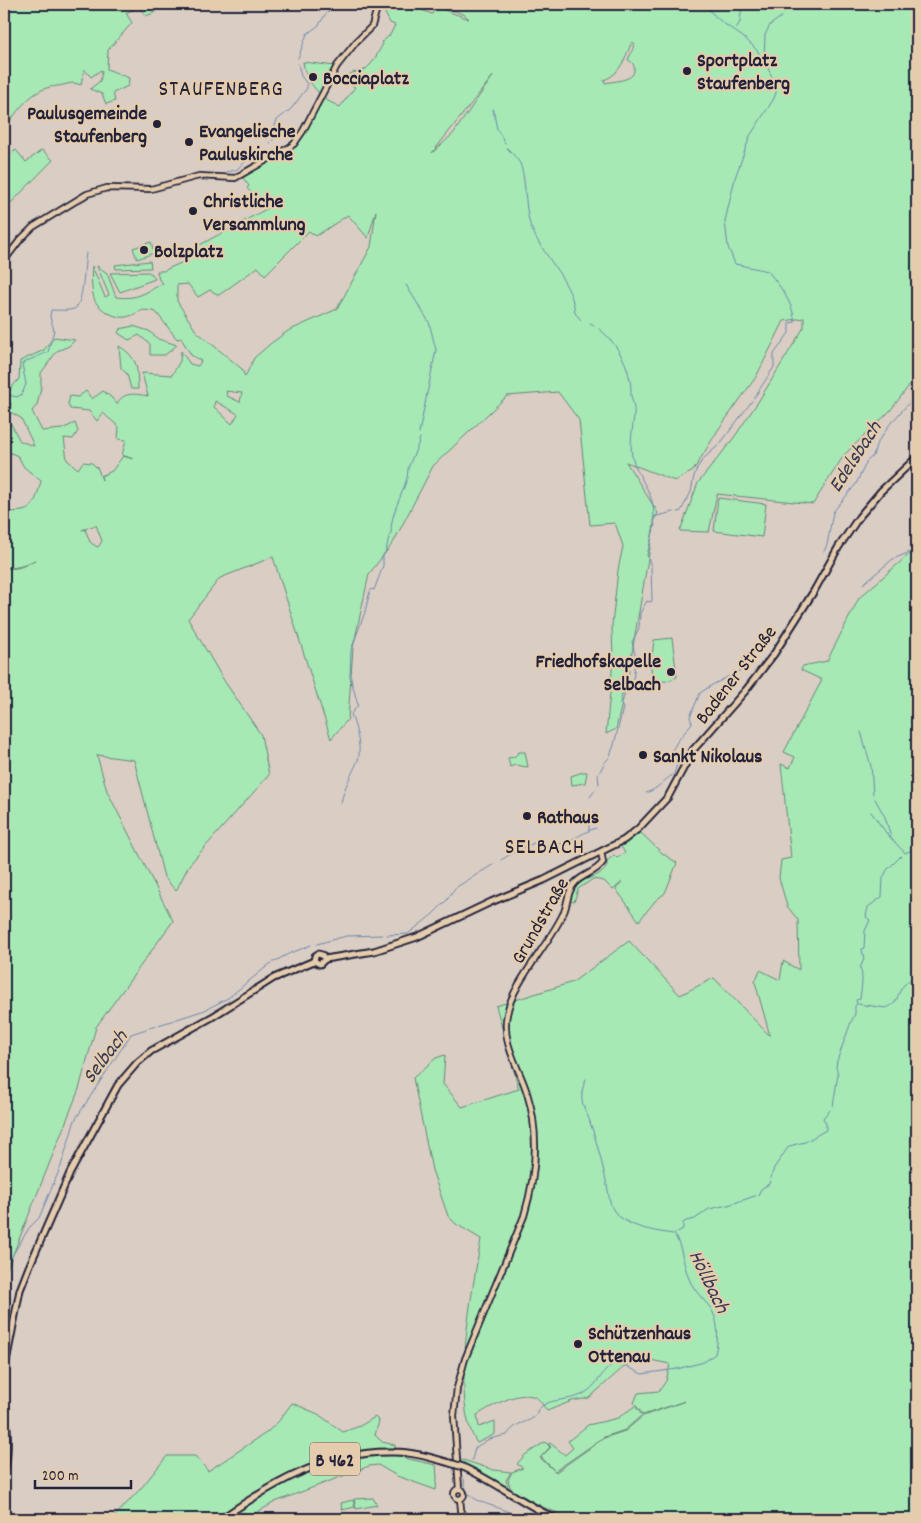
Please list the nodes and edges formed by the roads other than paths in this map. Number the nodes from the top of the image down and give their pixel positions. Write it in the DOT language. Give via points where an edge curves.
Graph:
graph roads {
  1 [pos="378,4"];
  2 [pos="4,261"];
  3 [pos="917,457"];
  4 [pos="601,852"];
  5 [pos="4,1372"];
  6 [pos="4,1405"];
  7 [pos="4,1474"];
  8 [pos="221,1519"];
  9 [pos="462,1519"];
  10 [pos="556,1519"];
  1 -- 2 [label="street" via="372,26 337,66 294,144 234,178 199,176 151,189 107,188 87,194 34,228"];
  3 -- 4 [label="main road, Badener Straße" via="859,517 774,654 693,750 668,796 638,829"];
  4 -- 5 [label="main road, Badener Straße" via="417,937 374,951 325,959 320,964 314,961 291,969 150,1051 118,1085 70,1173 20,1290"];
  4 -- 9 [label="street, Grundstraße" via="601,866 572,885 564,913 512,998 506,1014 507,1042 531,1105 535,1167 522,1222 460,1373 454,1404 459,1490 455,1494 460,1499"];
  6 -- 7 [label="main road" via="8,1447"];
  8 -- 10 [label="main road, B 462, bridge" via="310,1467 344,1457 395,1452 422,1455 478,1474"];
}
